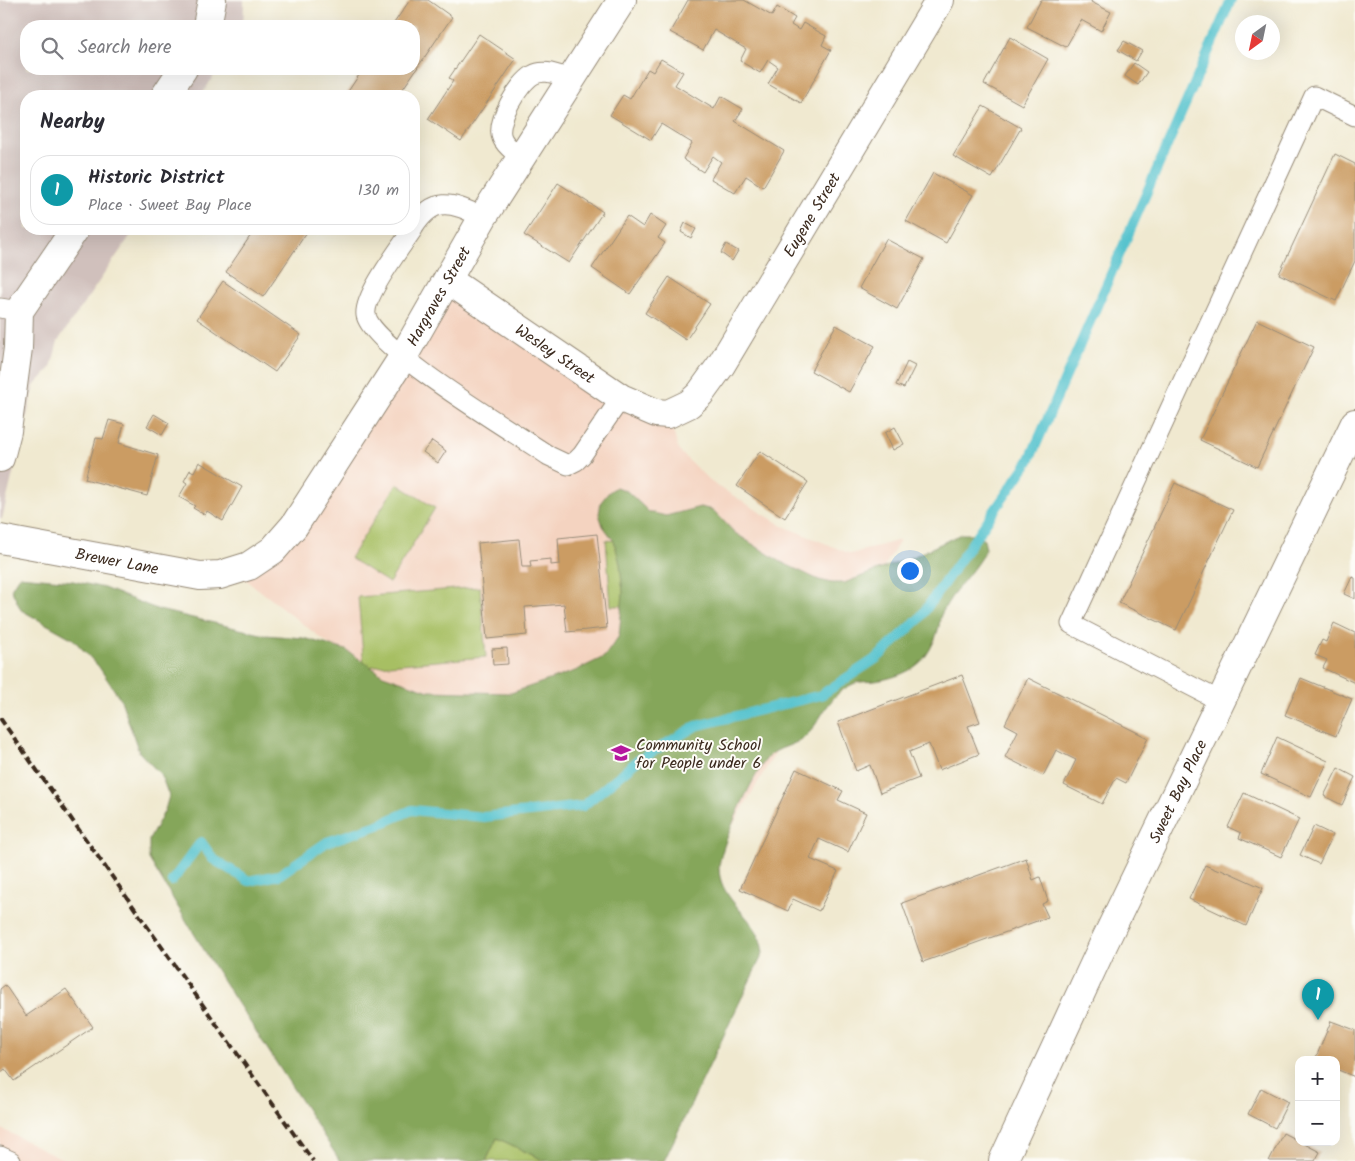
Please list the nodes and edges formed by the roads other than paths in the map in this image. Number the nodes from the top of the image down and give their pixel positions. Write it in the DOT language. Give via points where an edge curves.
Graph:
graph roads {
  1 [pos="212,0"];
  2 [pos="622,0"];
  3 [pos="940,0"];
  4 [pos="208,20"];
  5 [pos="179,75"];
  6 [pos="571,79"];
  7 [pos="168,90"];
  8 [pos="1355,116"];
  9 [pos="521,158"];
  10 [pos="483,217"];
  11 [pos="420,220"];
  12 [pos="70,235"];
  13 [pos="409,235"];
  14 [pos="448,280"];
  15 [pos="10,309"];
  16 [pos="403,357"];
  17 [pos="621,398"];
  18 [pos="668,414"];
  19 [pos="1355,423"];
  20 [pos="0,458"];
  21 [pos="0,539"];
  22 [pos="234,571"];
  23 [pos="1222,702"];
  24 [pos="0,1156"];
  25 [pos="11,1161"];
  26 [pos="1003,1161"];
  1 -- 4 [label="street"];
  2 -- 6 [label="street, Hargraves Street"];
  3 -- 18 [label="street, Eugene Street" via="721,365 695,399"];
  5 -- 7 [label="street"];
  6 -- 9 [label="street, Hargraves Street"];
  6 -- 9 [label="lane" via="547,72 534,75 503,116 502,140"];
  8 -- 23 [label="lane" via="1314,96 1071,624"];
  9 -- 10 [label="street, Hargraves Street"];
  10 -- 11 [label="lane" via="442,203 429,209"];
  10 -- 14 [label="street, Hargraves Street"];
  12 -- 15 [label="street"];
  13 -- 16 [label="lane" via="368,300 366,315 372,328"];
  14 -- 16 [label="street, Hargraves Street"];
  14 -- 17 [label="street, Wesley Street"];
  15 -- 20 [label="street" via="18,348 7,431"];
  16 -- 17 [label="lane" via="554,460 568,465 582,455"];
  16 -- 22 [label="street, Hargraves Street" via="294,526 273,550"];
  17 -- 18 [label="street, Wesley Street" via="656,413"];
  19 -- 23 [label="street, Sweet Bay Place"];
  21 -- 22 [label="street, Brewer Lane" via="200,576"];
  23 -- 26 [label="street, Sweet Bay Place" via="1104,943"];
  24 -- 25 [label="lane"];
}
